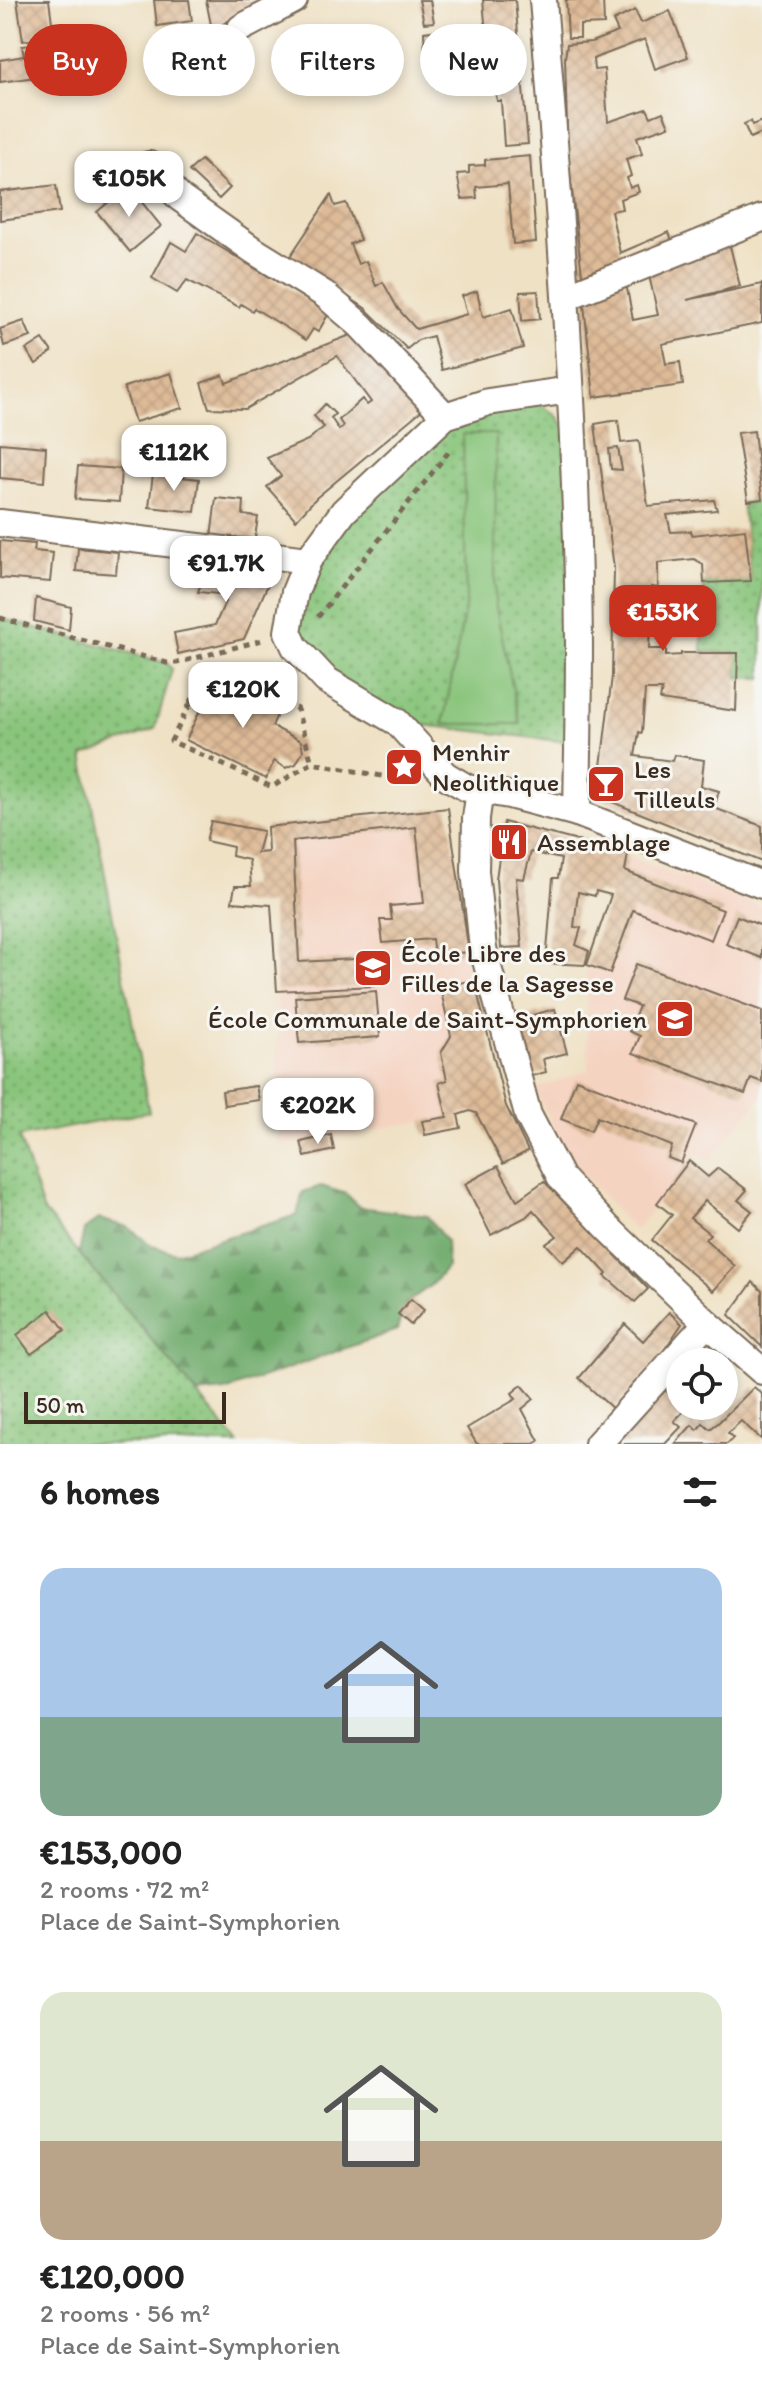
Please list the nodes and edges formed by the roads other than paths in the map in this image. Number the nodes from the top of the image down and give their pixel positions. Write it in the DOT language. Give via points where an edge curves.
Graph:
graph roads {
  1 [pos="294,0"];
  2 [pos="543,0"];
  3 [pos="249,24"];
  4 [pos="149,165"];
  5 [pos="762,218"];
  6 [pos="566,297"];
  7 [pos="570,390"];
  8 [pos="445,416"];
  9 [pos="0,523"];
  10 [pos="308,560"];
  11 [pos="480,790"];
  12 [pos="577,813"];
  13 [pos="762,885"];
  14 [pos="707,1323"];
  15 [pos="762,1371"];
  16 [pos="598,1444"];
  1 -- 3 [label="street"];
  2 -- 6 [label="street"];
  4 -- 8 [label="street" via="180,198 324,294"];
  5 -- 6 [label="street"];
  6 -- 7 [label="street"];
  7 -- 8 [label="street" via="488,402"];
  7 -- 12 [label="street" via="579,642"];
  8 -- 10 [label="street" via="344,511"];
  9 -- 10 [label="street"];
  10 -- 11 [label="street" via="295,592 291,640 326,680 400,724 445,775"];
  11 -- 12 [label="street"];
  11 -- 14 [label="street" via="475,871 483,949 528,1115 561,1178"];
  12 -- 13 [label="street"];
  14 -- 15 [label="street"];
  14 -- 16 [label="street"];
}
